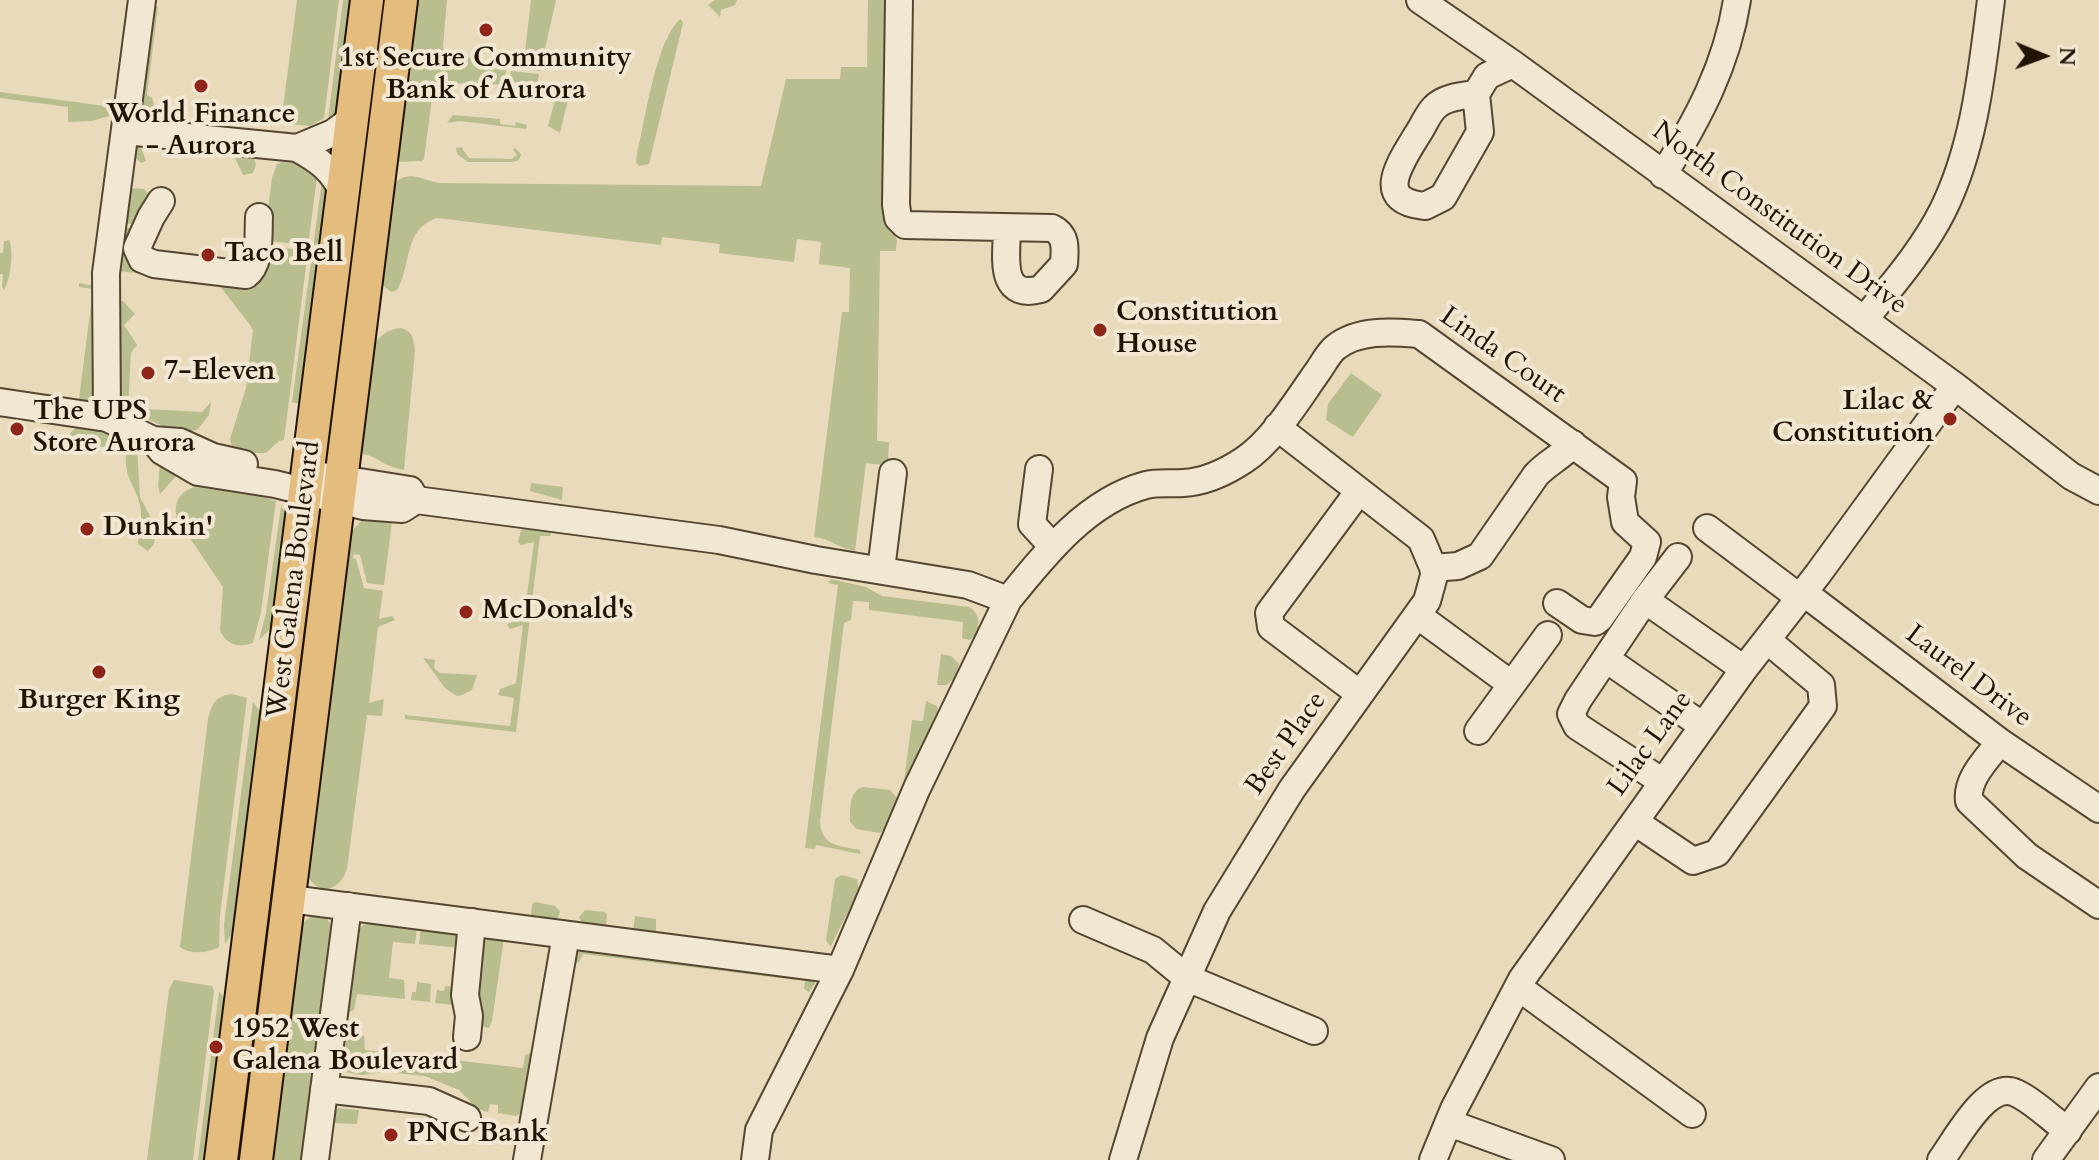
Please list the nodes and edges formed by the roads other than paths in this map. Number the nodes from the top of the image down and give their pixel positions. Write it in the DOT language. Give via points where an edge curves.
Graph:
graph roads {
  1 [pos="142,0"];
  2 [pos="367,0"];
  3 [pos="401,0"];
  4 [pos="899,0"];
  5 [pos="1737,0"];
  6 [pos="1991,0"];
  7 [pos="1429,2"];
  8 [pos="1513,64"];
  9 [pos="1476,94"];
  10 [pos="352,119"];
  11 [pos="126,131"];
  12 [pos="297,148"];
  13 [pos="1663,175"];
  14 [pos="343,193"];
  15 [pos="161,201"];
  16 [pos="259,217"];
  17 [pos="1007,228"];
  18 [pos="1864,320"];
  19 [pos="1955,386"];
  20 [pos="0,402"];
  21 [pos="107,418"];
  22 [pos="1277,427"];
  23 [pos="1573,444"];
  24 [pos="1039,469"];
  25 [pos="893,473"];
  26 [pos="307,483"];
  27 [pos="339,490"];
  28 [pos="1359,491"];
  29 [pos="2099,491"];
  30 [pos="1707,528"];
  31 [pos="1053,547"];
  32 [pos="1678,557"];
  33 [pos="1433,568"];
  34 [pos="881,570"];
  35 [pos="1801,595"];
  36 [pos="1008,600"];
  37 [pos="1645,600"];
  38 [pos="1557,603"];
  39 [pos="1417,615"];
  40 [pos="1548,635"];
  41 [pos="1767,640"];
  42 [pos="1606,659"];
  43 [pos="1744,669"];
  44 [pos="1511,684"];
  45 [pos="1360,694"];
  46 [pos="1703,726"];
  47 [pos="1478,731"];
  48 [pos="2000,742"];
  49 [pos="1663,782"];
  50 [pos="2099,809"];
  51 [pos="1635,822"];
  52 [pos="290,899"];
  53 [pos="2099,905"];
  54 [pos="348,906"];
  55 [pos="1083,920"];
  56 [pos="472,922"];
  57 [pos="566,935"];
  58 [pos="840,970"];
  59 [pos="244,973"];
  60 [pos="1187,978"];
  61 [pos="1518,987"];
  62 [pos="1314,1031"];
  63 [pos="467,1037"];
  64 [pos="2099,1087"];
  65 [pos="324,1089"];
  66 [pos="1692,1114"];
  67 [pos="467,1118"];
  68 [pos="1449,1123"];
  69 [pos="2068,1131"];
  70 [pos="256,1159"];
  71 [pos="221,1160"];
  72 [pos="315,1160"];
  73 [pos="527,1160"];
  74 [pos="755,1160"];
  75 [pos="1123,1160"];
  76 [pos="1433,1160"];
  77 [pos="1551,1160"];
  78 [pos="1941,1160"];
  79 [pos="2046,1160"];
  1 -- 11 [label="street"];
  2 -- 10 [label="main road, West Galena Boulevard"];
  3 -- 27 [label="main road, West Galena Boulevard"];
  4 -- 17 [label="street" via="898,218 905,225"];
  5 -- 13 [label="street" via="1732,34 1716,78"];
  6 -- 18 [label="street" via="1974,119 1944,209"];
  7 -- 8 [label="street, North Constitution Drive"];
  8 -- 9 [label="street" via="1487,76"];
  8 -- 13 [label="street, North Constitution Drive"];
  10 -- 12 [label="street"];
  10 -- 14 [label="main road, West Galena Boulevard"];
  11 -- 12 [label="street"];
  11 -- 21 [label="street" via="106,273"];
  12 -- 14 [label="street" via="329,169"];
  13 -- 18 [label="street, North Constitution Drive"];
  14 -- 26 [label="main road, West Galena Boulevard"];
  15 -- 16 [label="street" via="137,248 142,259 154,264 246,275 256,261"];
  18 -- 19 [label="street, North Constitution Drive"];
  19 -- 29 [label="street, North Constitution Drive" via="2071,476"];
  19 -- 35 [label="street, Lilac Lane"];
  20 -- 21 [label="street"];
  21 -- 26 [label="street" via="153,440 180,442 213,457"];
  22 -- 23 [label="street, Linda Court" via="1336,347 1366,334 1391,332 1419,334"];
  22 -- 28 [label="street"];
  22 -- 31 [label="street, Linda Court" via="1248,458 1219,476 1124,492"];
  23 -- 33 [label="street" via="1536,475 1480,556 1458,566"];
  23 -- 38 [label="street, Linda Court" via="1623,481 1625,522 1647,542 1643,557 1595,622 1582,620"];
  24 -- 31 [label="street" via="1032,524"];
  25 -- 34 [label="street"];
  26 -- 27 [label="street"];
  26 -- 59 [label="main road, West Galena Boulevard"];
  27 -- 34 [label="street" via="363,506 402,509 416,500 719,540"];
  27 -- 52 [label="main road, West Galena Boulevard"];
  28 -- 33 [label="street" via="1421,539"];
  28 -- 45 [label="street" via="1269,613 1271,627"];
  30 -- 35 [label="street, Laurel Drive"];
  31 -- 36 [label="street, Linda Court"];
  32 -- 37 [label="street"];
  33 -- 39 [label="street, Best Place" via="1427,601"];
  34 -- 36 [label="street" via="968,585"];
  35 -- 41 [label="street, Lilac Lane"];
  35 -- 48 [label="street, Laurel Drive"];
  36 -- 58 [label="street, Linda Court" via="917,788"];
  37 -- 42 [label="street"];
  37 -- 43 [label="street"];
  39 -- 44 [label="street"];
  39 -- 45 [label="street, Best Place"];
  40 -- 44 [label="street"];
  41 -- 43 [label="street, Lilac Lane"];
  41 -- 51 [label="street" via="1821,685 1823,706 1717,853 1693,861"];
  42 -- 46 [label="street"];
  42 -- 49 [label="street" via="1571,714 1577,726"];
  43 -- 46 [label="street, Lilac Lane"];
  44 -- 47 [label="street"];
  45 -- 60 [label="street, Best Place" via="1292,789 1217,911"];
  46 -- 49 [label="street, Lilac Lane"];
  48 -- 50 [label="street, Laurel Drive"];
  48 -- 53 [label="street" via="1980,768 1968,791 1969,801 2027,856"];
  49 -- 51 [label="street, Lilac Lane"];
  51 -- 61 [label="street, Lilac Lane"];
  52 -- 54 [label="street"];
  52 -- 70 [label="main road, West Galena Boulevard"];
  54 -- 56 [label="street"];
  54 -- 65 [label="street"];
  55 -- 60 [label="street" via="1153,950"];
  56 -- 57 [label="street"];
  56 -- 63 [label="street"];
  57 -- 58 [label="street"];
  57 -- 73 [label="street"];
  58 -- 74 [label="street, Linda Court" via="759,1130"];
  59 -- 70 [label="main road" via="259,996 247,1105"];
  59 -- 71 [label="main road, West Galena Boulevard"];
  60 -- 62 [label="street"];
  60 -- 75 [label="street, Best Place" via="1160,1038"];
  61 -- 66 [label="street"];
  61 -- 68 [label="street, Lilac Lane"];
  64 -- 69 [label="street"];
  65 -- 67 [label="street" via="429,1101"];
  65 -- 72 [label="street"];
  68 -- 76 [label="street, Lilac Lane"];
  68 -- 77 [label="street"];
  69 -- 78 [label="street" via="2015,1092 2001,1089 1987,1096"];
  69 -- 79 [label="street"];
}
